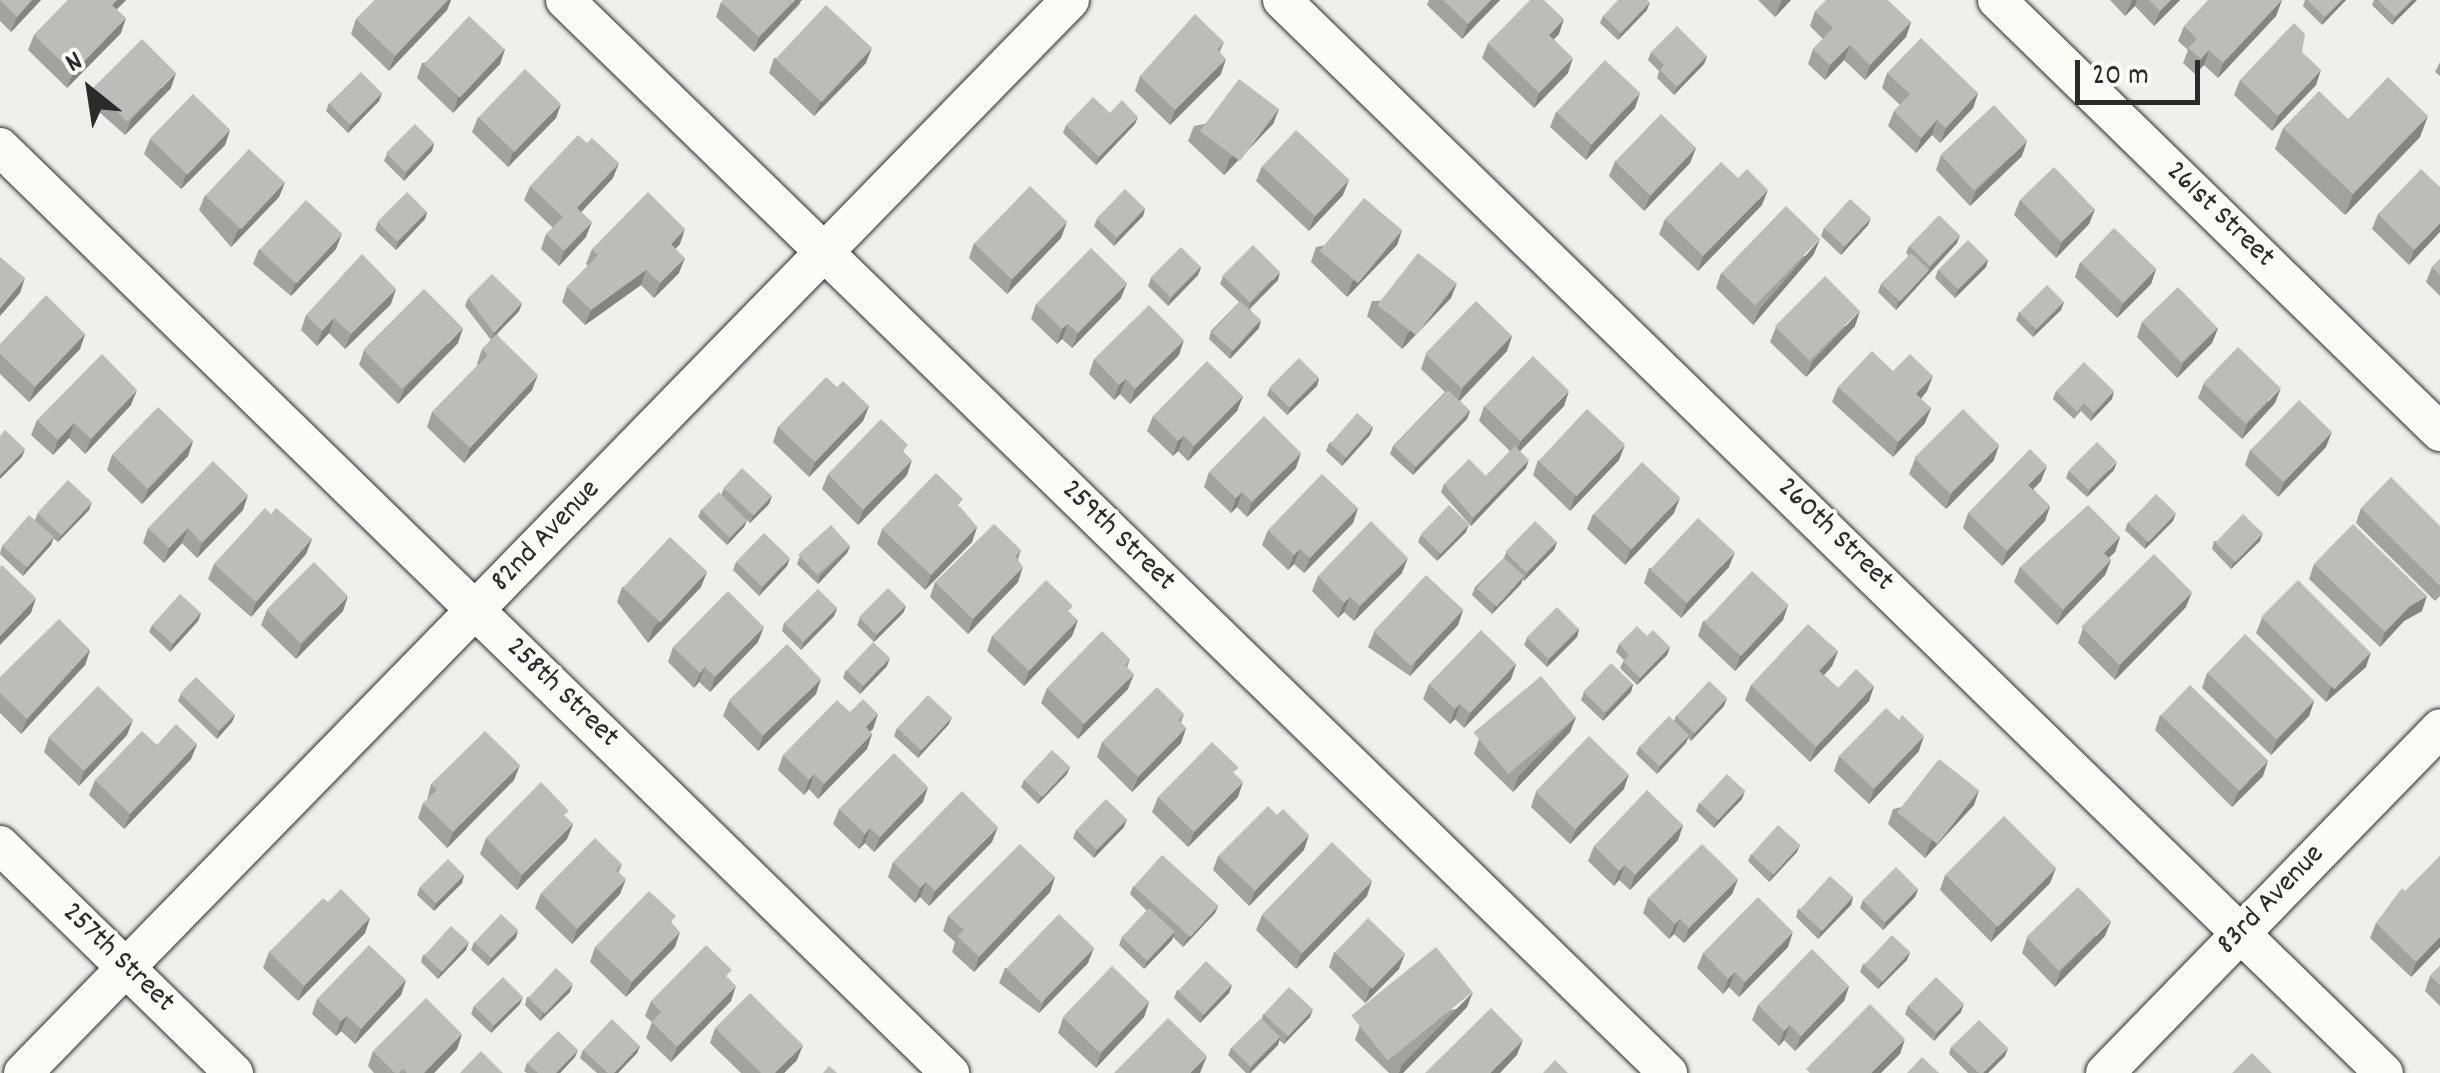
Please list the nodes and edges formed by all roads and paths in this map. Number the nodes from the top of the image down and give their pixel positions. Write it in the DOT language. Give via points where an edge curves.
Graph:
graph roads {
  1 [pos="565,0"];
  2 [pos="1070,0"];
  3 [pos="1282,0"];
  4 [pos="1997,0"];
  5 [pos="0,147"];
  6 [pos="824,252"];
  7 [pos="2440,432"];
  8 [pos="475,610"];
  9 [pos="2440,728"];
  10 [pos="0,846"];
  11 [pos="2241,933"];
  12 [pos="126,968"];
  13 [pos="23,1073"];
  14 [pos="234,1073"];
  15 [pos="950,1073"];
  16 [pos="1668,1073"];
  17 [pos="2105,1073"];
  18 [pos="2384,1073"];
  1 -- 6 [label="street, 259th Street"];
  2 -- 6 [label="street, 82nd Avenue"];
  3 -- 11 [label="street, 260th Street"];
  4 -- 7 [label="street, 261st Street"];
  5 -- 8 [label="street, 258th Street"];
  6 -- 8 [label="street, 82nd Avenue"];
  6 -- 16 [label="street, 259th Street"];
  8 -- 12 [label="street, 82nd Avenue"];
  8 -- 15 [label="street, 258th Street"];
  9 -- 11 [label="street, 83rd Avenue"];
  10 -- 12 [label="street, 257th Street"];
  11 -- 17 [label="street, 83rd Avenue"];
  11 -- 18 [label="street, 260th Street"];
  12 -- 13 [label="street, 82nd Avenue"];
  12 -- 14 [label="street, 257th Street"];
}
